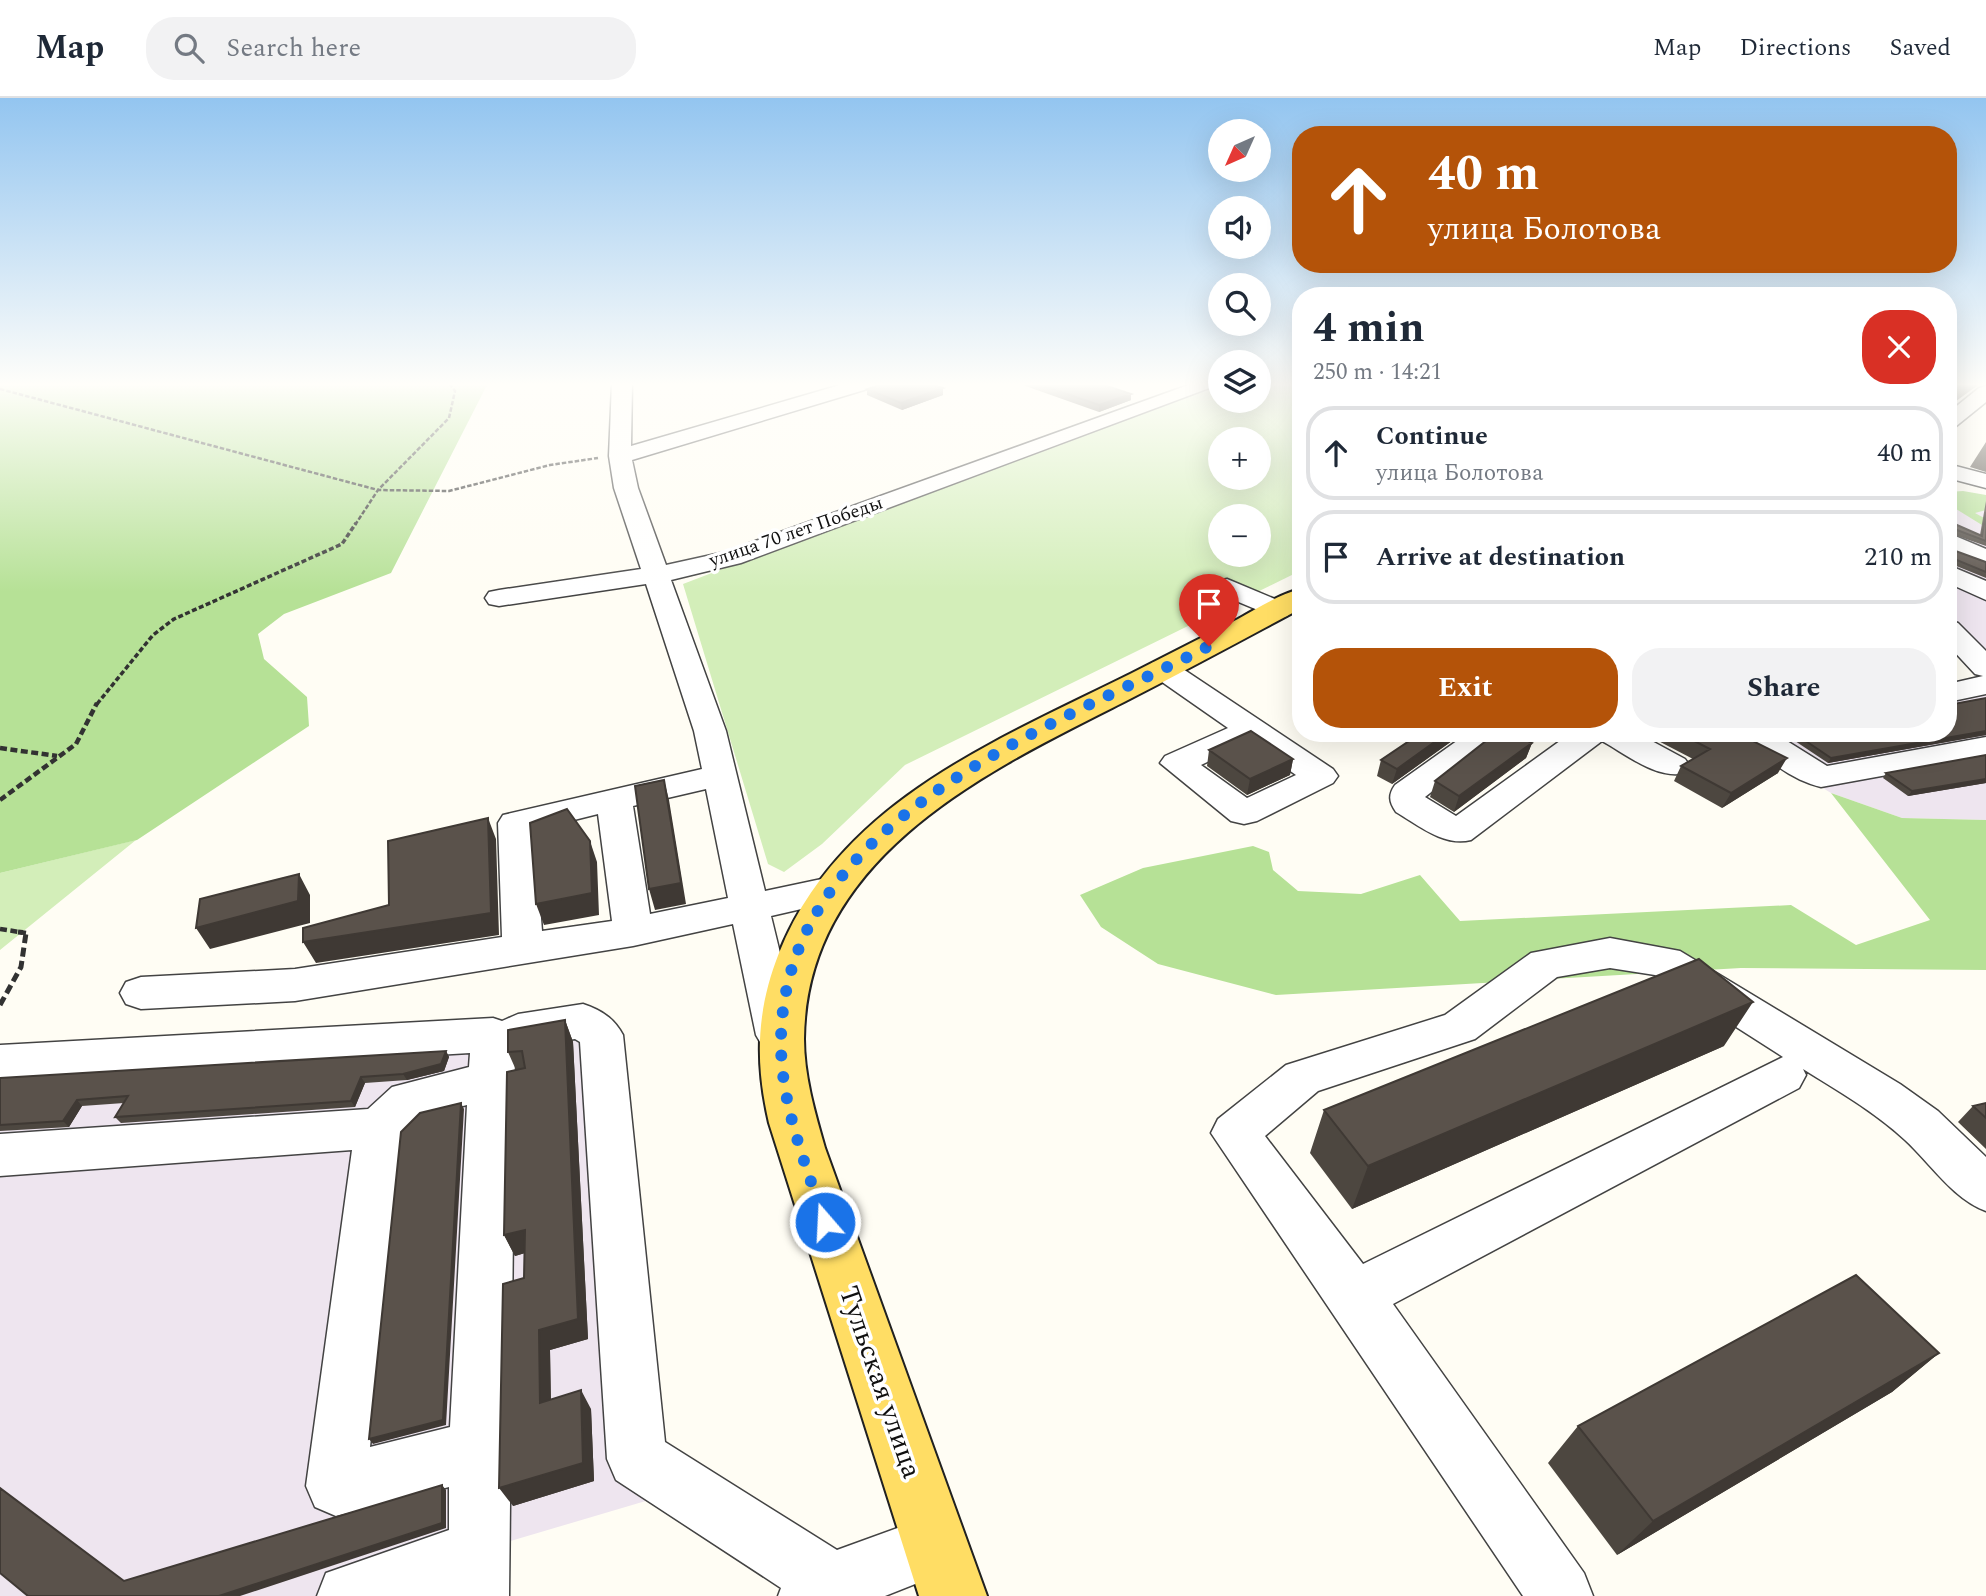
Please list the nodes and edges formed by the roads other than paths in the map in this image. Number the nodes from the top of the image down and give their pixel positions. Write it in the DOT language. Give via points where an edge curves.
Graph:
graph roads {
  1 [pos="620,453"];
  2 [pos="630,453"];
  3 [pos="1020,453"];
  4 [pos="620,456"];
  5 [pos="1957,473"];
  6 [pos="1986,481"];
  7 [pos="1957,524"];
  8 [pos="1973,528"];
  9 [pos="1957,545"];
  10 [pos="1986,559"];
  11 [pos="656,575"];
  12 [pos="1957,578"];
  13 [pos="1227,587"];
  14 [pos="1986,592"];
  15 [pos="499,598"];
  16 [pos="1289,604"];
  17 [pos="1957,638"];
  18 [pos="1986,668"];
  19 [pos="1163,669"];
  20 [pos="1986,685"];
  21 [pos="1957,691"];
  22 [pos="1252,729"];
  23 [pos="1478,742"];
  24 [pos="1580,742"];
  25 [pos="1629,742"];
  26 [pos="1771,742"];
  27 [pos="1986,747"];
  28 [pos="1673,766"];
  29 [pos="720,775"];
  30 [pos="614,799"];
  31 [pos="831,890"];
  32 [pos="750,907"];
  33 [pos="633,932"];
  34 [pos="523,948"];
  35 [pos="141,993"];
  36 [pos="781,1046"];
  37 [pos="492,1058"];
  38 [pos="0,1063"];
  39 [pos="1783,1075"];
  40 [pos="379,1128"];
  41 [pos="0,1155"];
  42 [pos="1986,1189"];
  43 [pos="1355,1296"];
  44 [pos="479,1449"];
  45 [pos="944,1571"];
  46 [pos="479,1574"];
  47 [pos="821,1590"];
  48 [pos="349,1596"];
  49 [pos="1561,1596"];
  1 -- 4 [label="street"];
  2 -- 4 [label="street"];
  3 -- 11 [label="street, улица 70 лет Победы" via="732,558"];
  4 -- 11 [label="street" via="626,488"];
  5 -- 6 [label="street"];
  7 -- 8 [label="street"];
  9 -- 10 [label="street"];
  11 -- 15 [label="street, улица 70 лет Победы"];
  11 -- 29 [label="street" via="710,731"];
  12 -- 14 [label="street"];
  13 -- 16 [label="street"];
  16 -- 19 [label="main road, Тульская улица"];
  17 -- 18 [label="street"];
  19 -- 22 [label="street"];
  19 -- 31 [label="main road, Тульская улица" via="951,780 891,825"];
  20 -- 21 [label="street"];
  23 -- 24 [label="street" via="1407,793 1408,804 1458,832"];
  25 -- 28 [label="lane"];
  26 -- 27 [label="street" via="1821,777"];
  29 -- 30 [label="street"];
  29 -- 32 [label="street"];
  30 -- 33 [label="street"];
  30 -- 34 [label="street" via="516,824"];
  31 -- 32 [label="street"];
  31 -- 36 [label="main road, Тульская улица" via="797,957"];
  32 -- 33 [label="street"];
  32 -- 36 [label="street"];
  33 -- 34 [label="street"];
  34 -- 35 [label="street" via="295,985"];
  36 -- 45 [label="main road, Тульская улица" via="784,1088 800,1148"];
  37 -- 38 [label="street"];
  37 -- 40 [label="street" via="408,1100"];
  37 -- 44 [label="street"];
  37 -- 47 [label="street" via="583,1021 601,1035 637,1459"];
  39 -- 43 [label="street"];
  40 -- 41 [label="street"];
  40 -- 44 [label="street" via="337,1486"];
  42 -- 43 [label="street" via="1921,1125 1884,1097 1665,962 1610,953 1546,964 1460,1027 1303,1078 1235,1133"];
  43 -- 49 [label="street"];
  44 -- 46 [label="street"];
  45 -- 47 [label="street"];
  46 -- 48 [label="street"];
}
